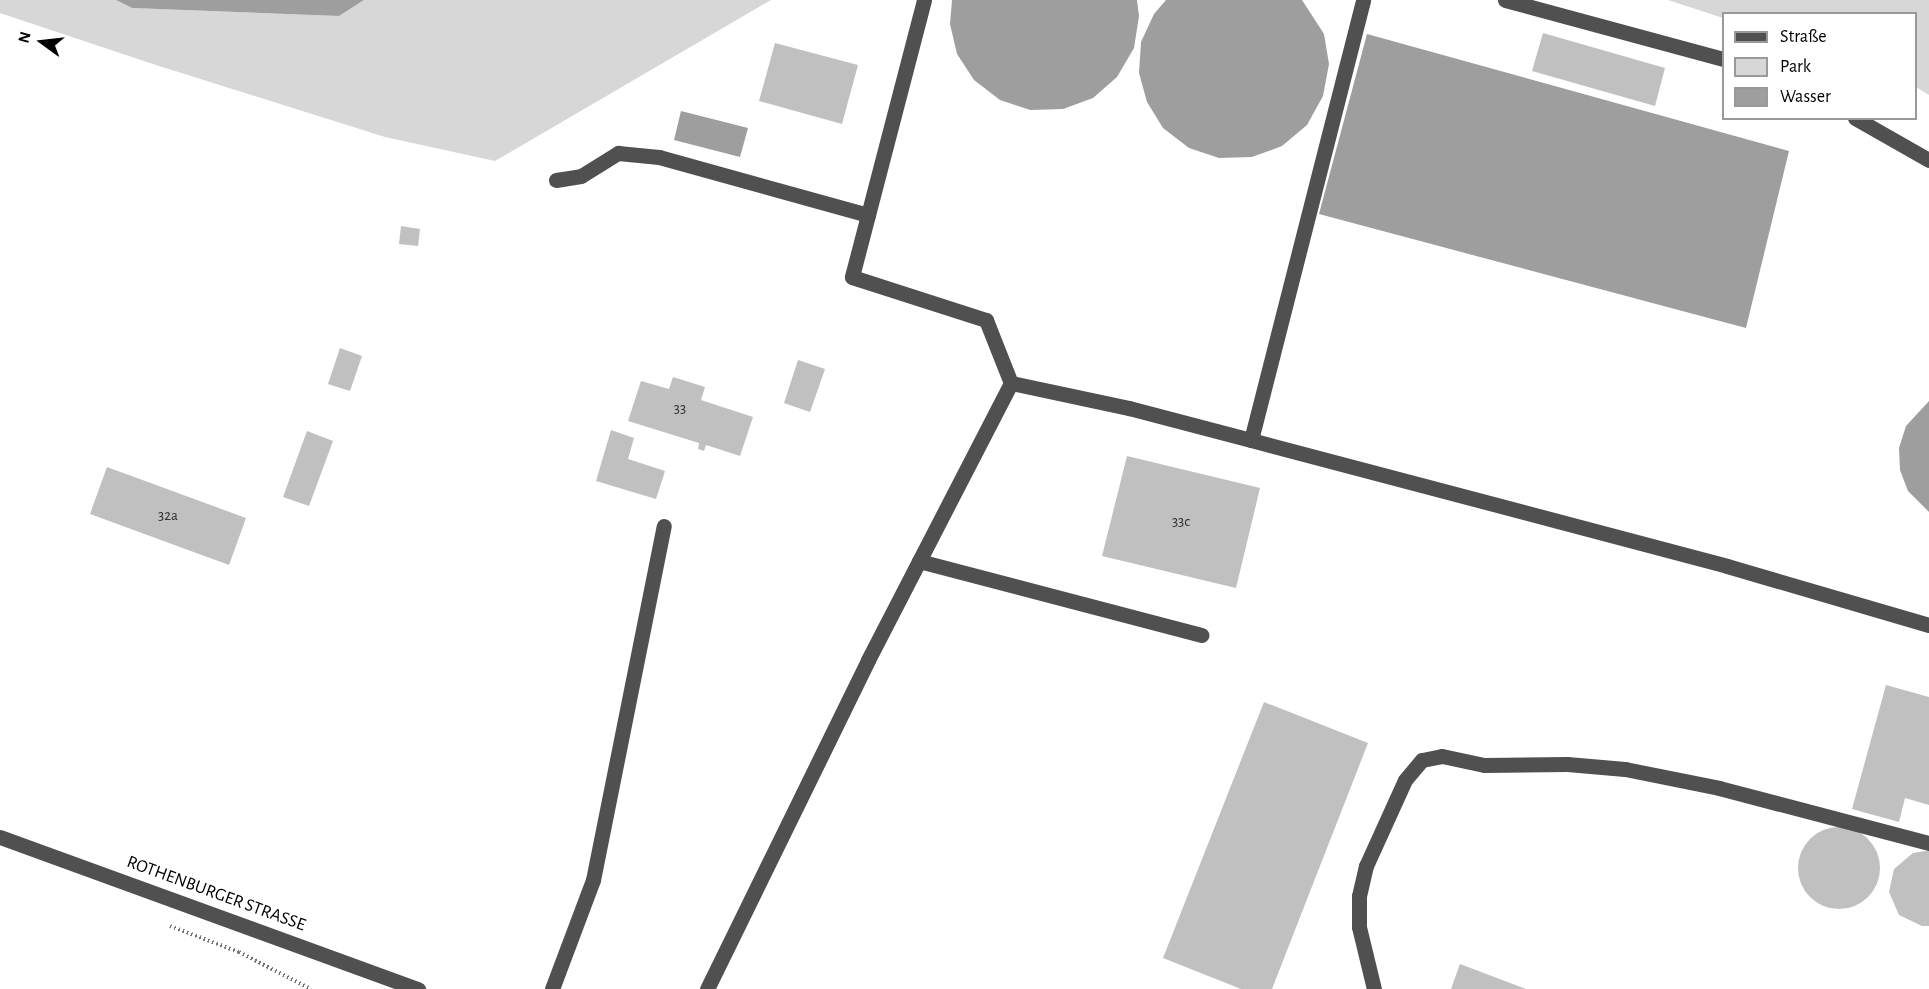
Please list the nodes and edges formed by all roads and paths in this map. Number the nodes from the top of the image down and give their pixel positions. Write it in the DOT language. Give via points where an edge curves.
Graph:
graph roads {
  1 [pos="924,0"];
  2 [pos="1363,0"];
  3 [pos="1505,0"];
  4 [pos="1722,58"];
  5 [pos="1859,120"];
  6 [pos="1929,160"];
  7 [pos="556,180"];
  8 [pos="868,215"];
  9 [pos="1011,383"];
  10 [pos="1251,440"];
  11 [pos="664,526"];
  12 [pos="919,561"];
  13 [pos="1929,625"];
  14 [pos="1201,635"];
  15 [pos="0,837"];
  16 [pos="1929,843"];
  17 [pos="239,952"];
  18 [pos="311,989"];
  19 [pos="418,989"];
  20 [pos="552,989"];
  21 [pos="707,989"];
  22 [pos="1374,989"];
  1 -- 8 [label="street"];
  2 -- 10 [label="street"];
  3 -- 4 [label="street"];
  5 -- 6 [label="street"];
  7 -- 8 [label="street" via="581,176 618,153 659,158"];
  8 -- 9 [label="street" via="852,277 986,320"];
  9 -- 10 [label="street"];
  9 -- 12 [label="street"];
  10 -- 13 [label="street" via="1727,566"];
  11 -- 20 [label="street" via="593,880"];
  12 -- 14 [label="street"];
  12 -- 21 [label="street"];
  15 -- 19 [label="street, ROTHENBURGER STRASSE"];
  16 -- 22 [label="street" via="1719,788 1625,769 1484,765 1442,756 1422,760 1405,780 1366,866 1359,896 1359,927"];
  17 -- 18 [label="path"];
}
